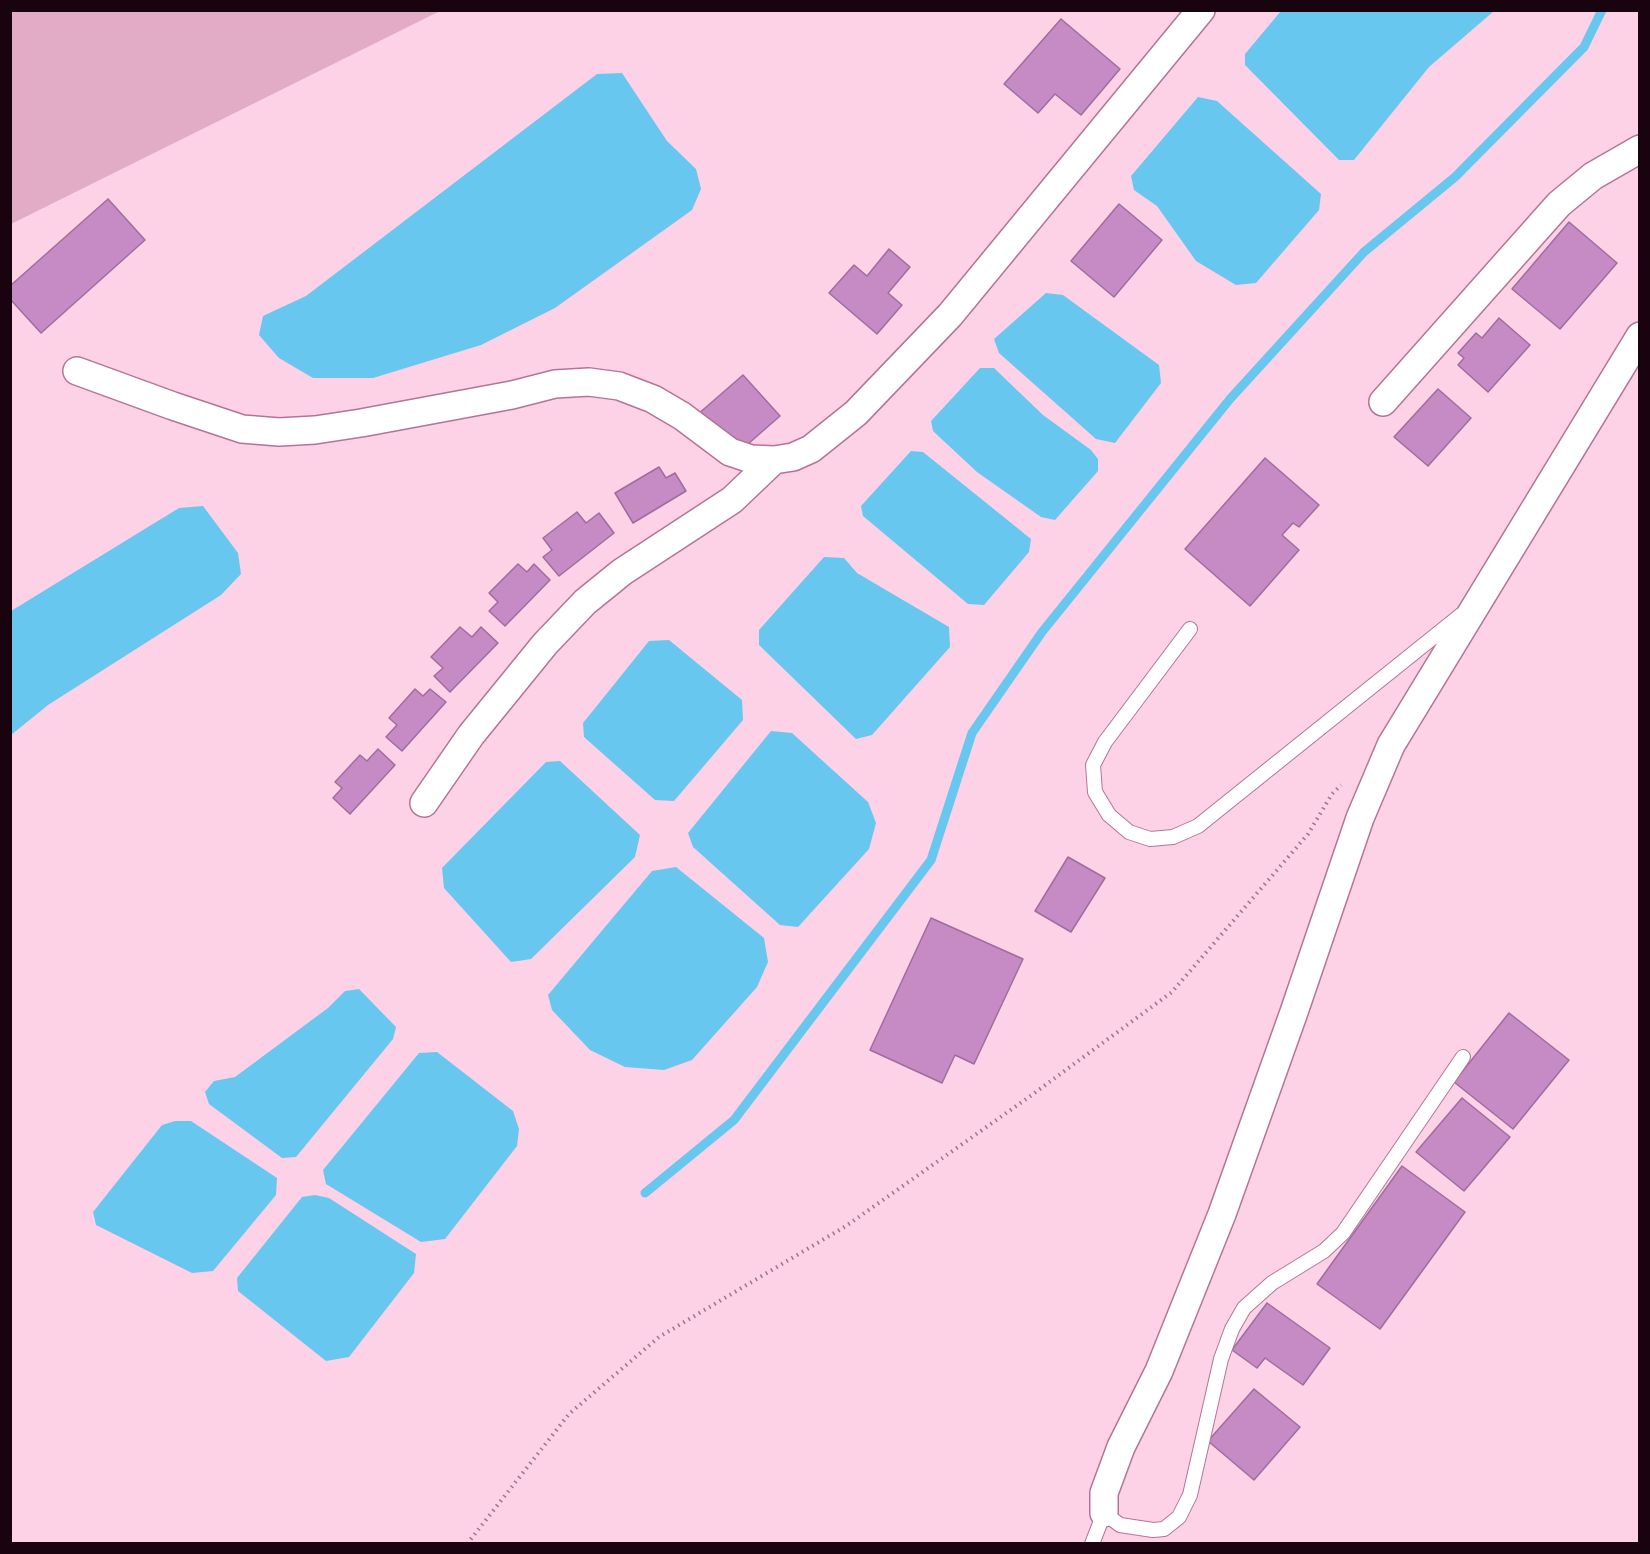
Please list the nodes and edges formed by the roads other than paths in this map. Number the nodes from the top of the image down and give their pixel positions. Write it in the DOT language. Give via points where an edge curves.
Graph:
graph roads {
  1 [pos="1201,10"];
  2 [pos="1640,149"];
  3 [pos="1640,336"];
  4 [pos="77,371"];
  5 [pos="1383,402"];
  6 [pos="774,460"];
  7 [pos="1476,604"];
  8 [pos="1190,629"];
  9 [pos="424,803"];
  10 [pos="1463,1057"];
  11 [pos="1104,1513"];
  12 [pos="1164,1529"];
  13 [pos="1092,1544"];
  14 [pos="1164,1544"];
  1 -- 6 [label="street" via="951,315 856,413 811,448 793,457"];
  2 -- 5 [label="street" via="1593,176 1559,204"];
  3 -- 7 [label="street"];
  4 -- 6 [label="street" via="242,429 279,432 361,423 555,384 589,382 619,386 653,399 730,452 751,459"];
  6 -- 9 [label="street" via="732,500 622,572 585,602 545,644 471,735"];
  7 -- 8 [label="lane" via="1198,826 1173,837 1150,840 1130,832 1109,815 1095,792 1093,765 1105,742"];
  7 -- 11 [label="street" via="1391,745 1360,818 1221,1214 1159,1371 1121,1447 1104,1493"];
  10 -- 12 [label="lane" via="1343,1233 1324,1251 1272,1283 1244,1308 1221,1359 1190,1495 1179,1517"];
  11 -- 12 [label="lane" via="1120,1525"];
  11 -- 13 [label="lane"];
  12 -- 14 [label="lane"];
}
